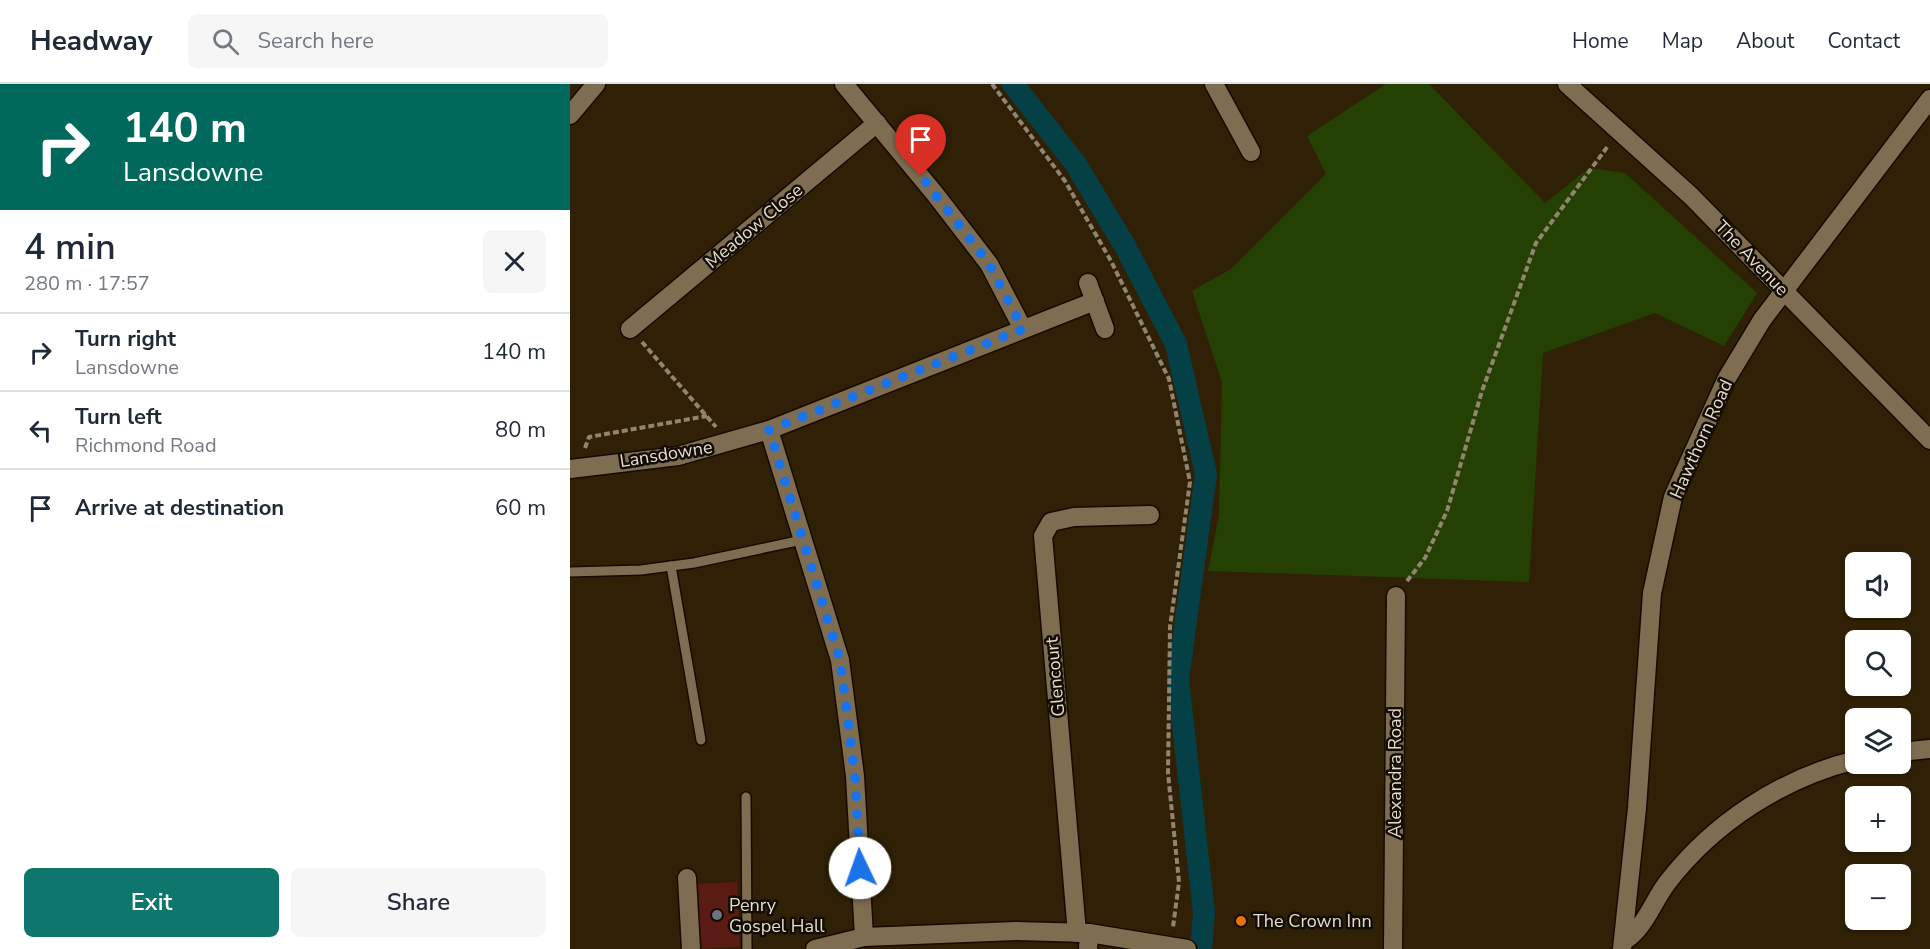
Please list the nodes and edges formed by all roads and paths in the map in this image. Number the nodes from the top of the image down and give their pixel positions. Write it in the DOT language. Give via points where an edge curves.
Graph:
graph roads {
  1 [pos="596,84"];
  2 [pos="844,84"];
  3 [pos="1214,84"];
  4 [pos="1567,84"];
  5 [pos="1930,99"];
  6 [pos="570,114"];
  7 [pos="877,123"];
  8 [pos="1619,131"];
  9 [pos="1251,152"];
  10 [pos="1088,283"];
  11 [pos="1784,293"];
  12 [pos="1095,301"];
  13 [pos="630,329"];
  14 [pos="1023,329"];
  15 [pos="1105,329"];
  16 [pos="706,416"];
  17 [pos="769,430"];
  18 [pos="1930,440"];
  19 [pos="730,443"];
  20 [pos="573,468"];
  21 [pos="1150,515"];
  22 [pos="802,540"];
  23 [pos="671,566"];
  24 [pos="570,572"];
  25 [pos="1396,596"];
  26 [pos="701,740"];
  27 [pos="1930,749"];
  28 [pos="1911,751"];
  29 [pos="1845,763"];
  30 [pos="746,796"];
  31 [pos="687,878"];
  32 [pos="864,937"];
  33 [pos="1085,939"];
  34 [pos="1623,945"];
  35 [pos="1178,948"];
  36 [pos="691,949"];
  37 [pos="747,949"];
  38 [pos="815,949"];
  39 [pos="1393,949"];
  1 -- 6 [label="street"];
  2 -- 7 [label="street"];
  3 -- 9 [label="street"];
  4 -- 8 [label="street, The Avenue"];
  5 -- 11 [label="street, Hawthorn Road"];
  7 -- 13 [label="street, Meadow Close"];
  7 -- 14 [label="street" via="989,264"];
  8 -- 11 [label="street, The Avenue" via="1691,196"];
  8 -- 25 [label="path" via="1536,243 1482,392 1447,511 1425,558"];
  10 -- 12 [label="street"];
  11 -- 18 [label="street, The Avenue"];
  11 -- 34 [label="street, Hawthorn Road" via="1726,378 1673,497 1652,593"];
  12 -- 14 [label="street, Lansdowne"];
  12 -- 15 [label="street"];
  13 -- 16 [label="path"];
  14 -- 17 [label="street, Lansdowne"];
  16 -- 19 [label="path"];
  16 -- 20 [label="path" via="589,437"];
  17 -- 19 [label="street, Lansdowne"];
  17 -- 22 [label="street"];
  19 -- 20 [label="street, Lansdowne" via="678,456"];
  21 -- 33 [label="street, Glencourt" via="1051,522 1043,536"];
  22 -- 23 [label="lane"];
  22 -- 32 [label="street" via="840,660 855,776"];
  23 -- 24 [label="lane"];
  23 -- 26 [label="lane"];
  25 -- 39 [label="street, Alexandra Road"];
  27 -- 28 [label="street"];
  29 -- 34 [label="street" via="1788,786 1722,826 1674,875 1636,933"];
  30 -- 37 [label="lane"];
  31 -- 36 [label="street"];
  32 -- 33 [label="street" via="1016,931"];
  32 -- 38 [label="street"];
  33 -- 35 [label="street"];
}
